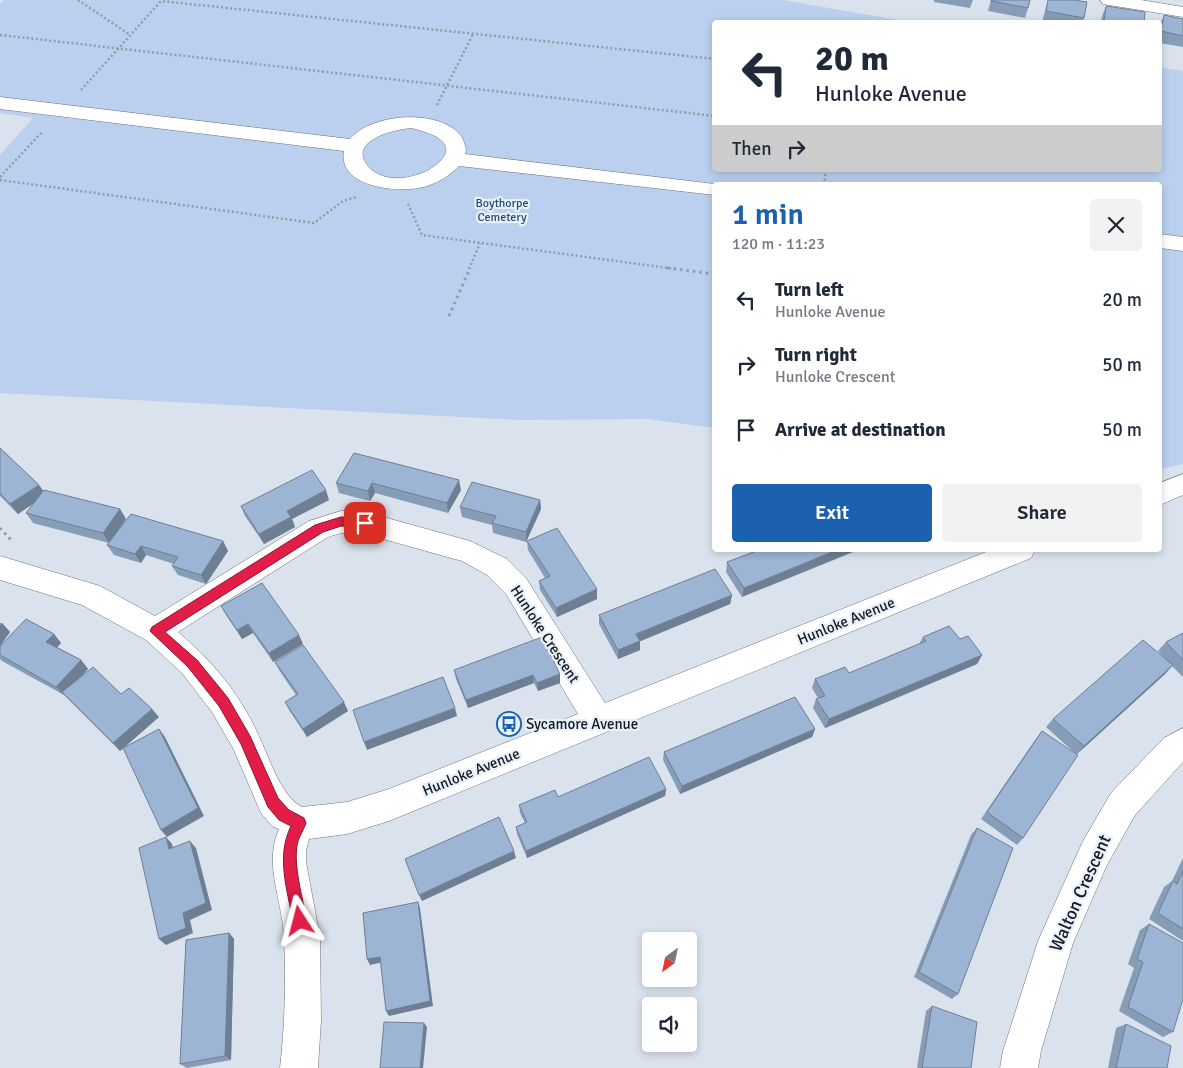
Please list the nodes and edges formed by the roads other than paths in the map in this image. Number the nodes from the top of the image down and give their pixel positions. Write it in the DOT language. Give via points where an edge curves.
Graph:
graph roads {
  1 [pos="1109,0"];
  2 [pos="1183,12"];
  3 [pos="0,103"];
  4 [pos="355,146"];
  5 [pos="455,158"];
  6 [pos="712,189"];
  7 [pos="1162,241"];
  8 [pos="1183,244"];
  9 [pos="1183,484"];
  10 [pos="1162,493"];
  11 [pos="1016,552"];
  12 [pos="0,568"];
  13 [pos="156,631"];
  14 [pos="600,721"];
  15 [pos="1183,743"];
  16 [pos="300,823"];
  17 [pos="299,1068"];
  18 [pos="1019,1068"];
  1 -- 2 [label="street"];
  3 -- 4 [label="street"];
  4 -- 5 [label="street" via="363,137 393,124 428,124 453,138 457,148"];
  4 -- 5 [label="street" via="353,157 356,167 366,176 390,183 418,182 435,176 448,168"];
  5 -- 6 [label="street"];
  7 -- 8 [label="street"];
  9 -- 10 [label="street"];
  11 -- 14 [label="street, Hunloke Avenue"];
  12 -- 13 [label="street" via="90,595"];
  13 -- 14 [label="street, Hunloke Crescent" via="319,529 341,522 365,523 470,552 497,567 516,586"];
  13 -- 16 [label="street" via="193,664 223,702 245,740 273,802 284,815"];
  14 -- 16 [label="street, Hunloke Avenue" via="389,805 347,818"];
  15 -- 18 [label="street, Walton Crescent" via="1124,804 1095,853 1056,941"];
  16 -- 17 [label="street" via="291,840 290,851 302,936"];
}
